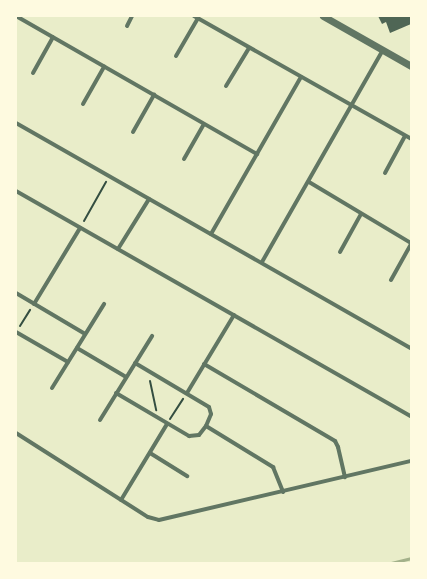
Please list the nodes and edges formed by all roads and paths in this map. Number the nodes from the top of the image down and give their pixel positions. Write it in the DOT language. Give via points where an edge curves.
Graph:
graph roads {
  1 [pos="16,16"];
  2 [pos="132,16"];
  3 [pos="323,16"];
  4 [pos="196,17"];
  5 [pos="127,26"];
  6 [pos="53,37"];
  7 [pos="249,48"];
  8 [pos="383,50"];
  9 [pos="176,56"];
  10 [pos="411,66"];
  11 [pos="104,67"];
  12 [pos="33,73"];
  13 [pos="301,77"];
  14 [pos="226,86"];
  15 [pos="154,95"];
  16 [pos="83,104"];
  17 [pos="351,105"];
  18 [pos="16,123"];
  19 [pos="204,124"];
  20 [pos="133,132"];
  21 [pos="405,136"];
  22 [pos="411,139"];
  23 [pos="257,154"];
  24 [pos="184,159"];
  25 [pos="385,173"];
  26 [pos="109,176"];
  27 [pos="308,182"];
  28 [pos="16,191"];
  29 [pos="149,199"];
  30 [pos="361,214"];
  31 [pos="80,228"];
  32 [pos="211,234"];
  33 [pos="411,243"];
  34 [pos="118,249"];
  35 [pos="340,252"];
  36 [pos="262,262"];
  37 [pos="391,280"];
  38 [pos="16,293"];
  39 [pos="34,304"];
  40 [pos="104,304"];
  41 [pos="234,315"];
  42 [pos="16,332"];
  43 [pos="85,334"];
  44 [pos="152,336"];
  45 [pos="77,348"];
  46 [pos="411,348"];
  47 [pos="68,362"];
  48 [pos="135,362"];
  49 [pos="204,364"];
  50 [pos="148,370"];
  51 [pos="126,377"];
  52 [pos="52,388"];
  53 [pos="116,393"];
  54 [pos="186,393"];
  55 [pos="157,413"];
  56 [pos="411,416"];
  57 [pos="100,420"];
  58 [pos="167,424"];
  59 [pos="206,426"];
  60 [pos="16,433"];
  61 [pos="150,453"];
  62 [pos="411,461"];
  63 [pos="187,476"];
  64 [pos="345,477"];
  65 [pos="283,492"];
  66 [pos="121,500"];
  1 -- 6 [label="street"];
  2 -- 5 [label="street"];
  3 -- 8 [label="street"];
  4 -- 7 [label="street"];
  4 -- 9 [label="street"];
  6 -- 11 [label="street"];
  6 -- 12 [label="street"];
  7 -- 13 [label="street"];
  7 -- 14 [label="street"];
  8 -- 10 [label="street"];
  8 -- 17 [label="street"];
  11 -- 15 [label="street"];
  11 -- 16 [label="street"];
  13 -- 17 [label="street"];
  13 -- 23 [label="street"];
  15 -- 19 [label="street"];
  15 -- 20 [label="street"];
  17 -- 21 [label="street"];
  17 -- 27 [label="street"];
  18 -- 26 [label="street"];
  19 -- 23 [label="street"];
  19 -- 24 [label="street"];
  21 -- 22 [label="street"];
  21 -- 25 [label="street"];
  23 -- 32 [label="street"];
  26 -- 29 [label="street"];
  26 -- 31 [label="path"];
  27 -- 30 [label="street"];
  27 -- 36 [label="street"];
  28 -- 31 [label="street"];
  29 -- 32 [label="street"];
  29 -- 34 [label="street"];
  30 -- 33 [label="street"];
  30 -- 35 [label="street"];
  31 -- 34 [label="street"];
  31 -- 39 [label="street"];
  32 -- 36 [label="street"];
  33 -- 37 [label="street"];
  34 -- 41 [label="street"];
  36 -- 46 [label="street"];
  38 -- 39 [label="street"];
  39 -- 42 [label="path"];
  39 -- 43 [label="street"];
  40 -- 43 [label="street"];
  41 -- 49 [label="street"];
  41 -- 56 [label="street"];
  42 -- 47 [label="street"];
  43 -- 45 [label="street"];
  44 -- 48 [label="street"];
  45 -- 47 [label="street"];
  45 -- 51 [label="street"];
  47 -- 52 [label="street"];
  48 -- 50 [label="street"];
  48 -- 51 [label="street"];
  49 -- 54 [label="street"];
  49 -- 64 [label="street" via="335,441"];
  50 -- 54 [label="street"];
  50 -- 55 [label="path"];
  51 -- 53 [label="street"];
  53 -- 57 [label="street"];
  53 -- 58 [label="street"];
  54 -- 58 [label="path"];
  54 -- 59 [label="street" via="210,409 211,414"];
  58 -- 59 [label="street" via="193,437 199,435"];
  58 -- 61 [label="street"];
  59 -- 65 [label="street" via="273,467"];
  60 -- 66 [label="street"];
  61 -- 63 [label="street"];
  61 -- 66 [label="street"];
  62 -- 64 [label="street"];
  64 -- 65 [label="street"];
  65 -- 66 [label="street" via="159,520 148,517"];
}
